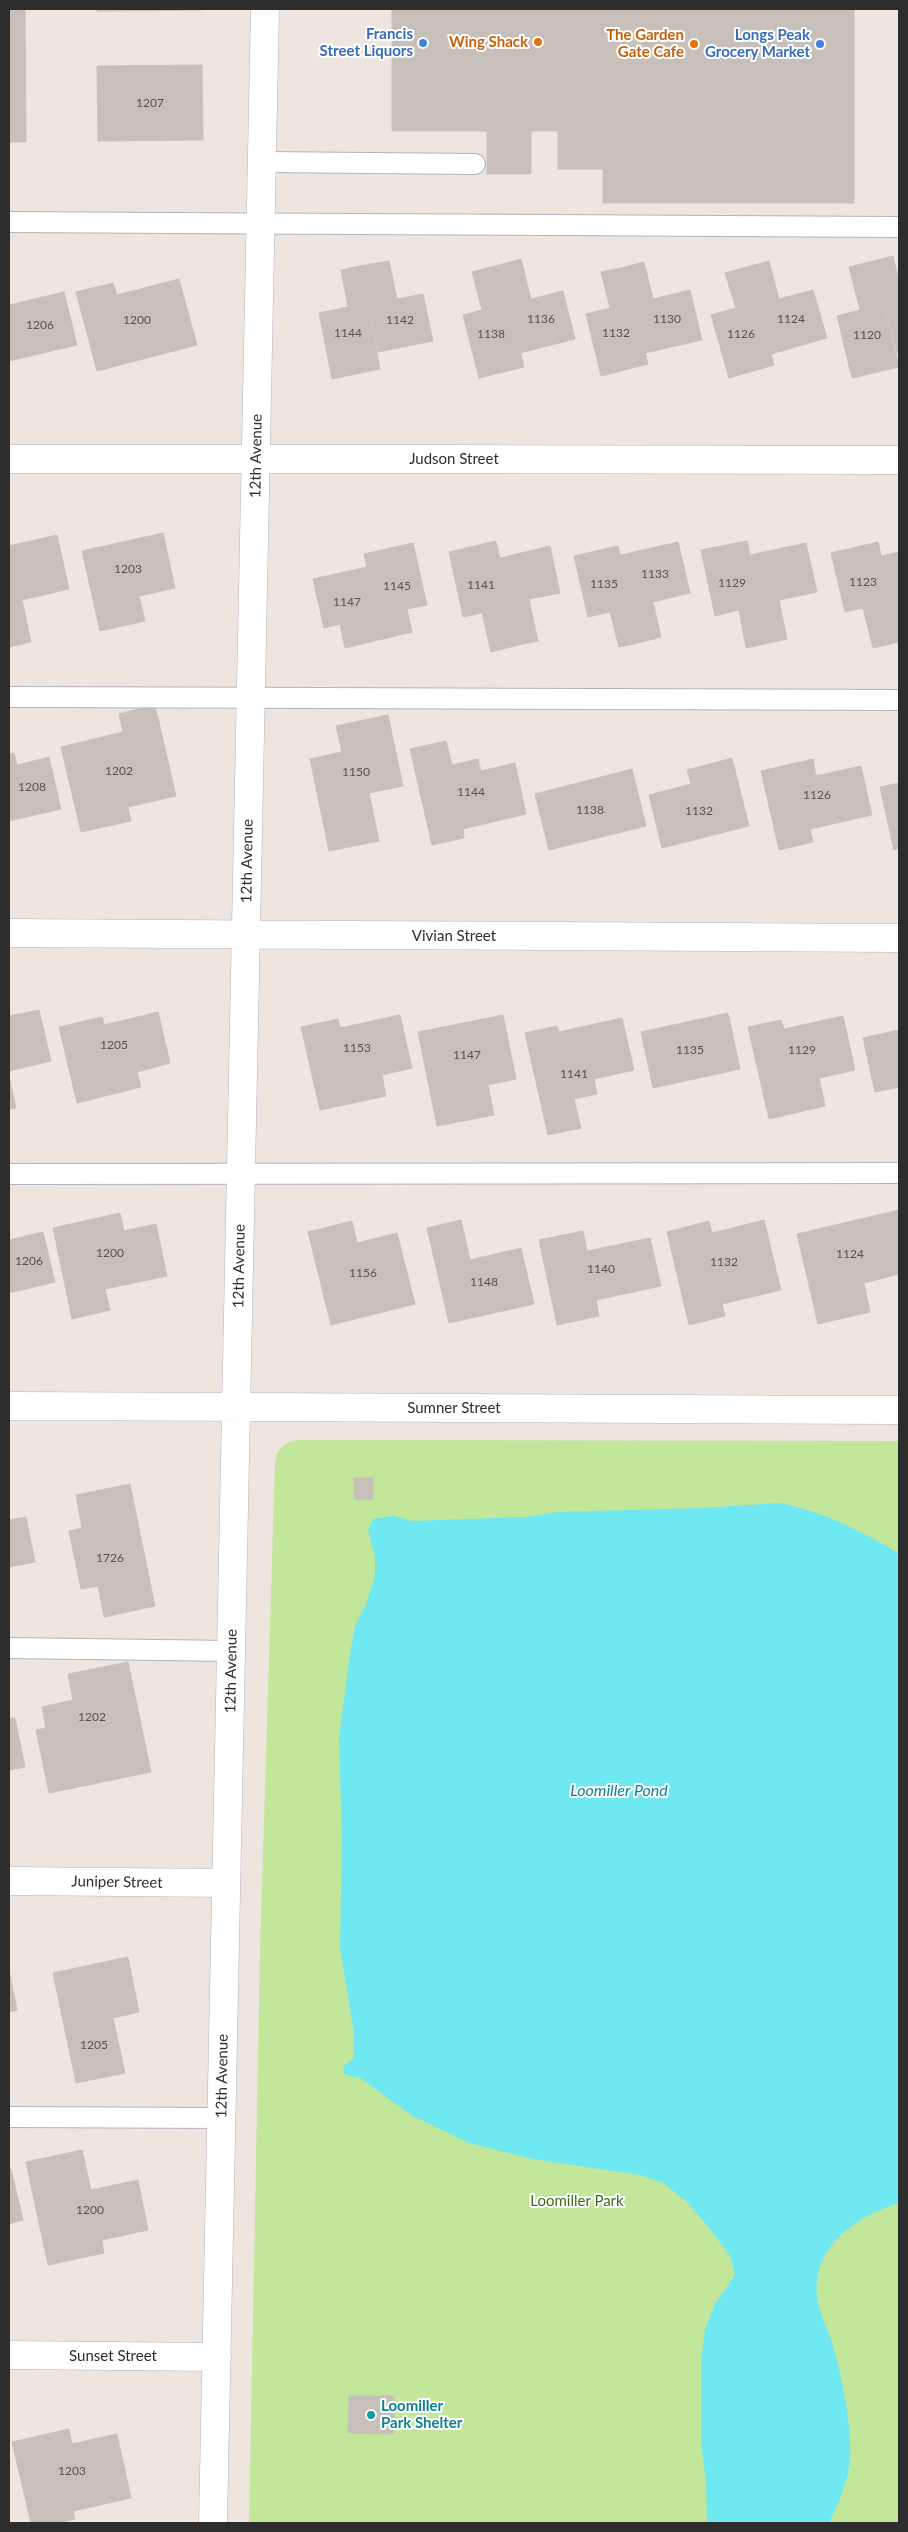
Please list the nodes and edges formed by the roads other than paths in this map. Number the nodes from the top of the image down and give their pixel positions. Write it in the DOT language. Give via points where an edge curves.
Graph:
graph roads {
  1 [pos="265,9"];
  2 [pos="262,162"];
  3 [pos="476,164"];
  4 [pos="9,222"];
  5 [pos="260,222"];
  6 [pos="899,227"];
  7 [pos="9,459"];
  8 [pos="256,460"];
  9 [pos="899,460"];
  10 [pos="9,697"];
  11 [pos="251,697"];
  12 [pos="899,700"];
  13 [pos="9,933"];
  14 [pos="246,934"];
  15 [pos="899,938"];
  16 [pos="899,1173"];
  17 [pos="9,1174"];
  18 [pos="241,1174"];
  19 [pos="9,1406"];
  20 [pos="236,1408"];
  21 [pos="899,1410"];
  22 [pos="9,1648"];
  23 [pos="232,1651"];
  24 [pos="9,1881"];
  25 [pos="226,1884"];
  26 [pos="9,2117"];
  27 [pos="221,2118"];
  28 [pos="9,2355"];
  29 [pos="217,2357"];
  30 [pos="213,2523"];
  1 -- 2 [label="street, 12th Avenue"];
  2 -- 3 [label="lane"];
  2 -- 5 [label="street, 12th Avenue"];
  4 -- 5 [label="lane"];
  5 -- 6 [label="lane"];
  5 -- 8 [label="street, 12th Avenue"];
  7 -- 8 [label="street, Judson Street"];
  8 -- 9 [label="street, Judson Street"];
  8 -- 11 [label="street, 12th Avenue"];
  10 -- 11 [label="lane"];
  11 -- 12 [label="lane"];
  11 -- 14 [label="street, 12th Avenue"];
  13 -- 14 [label="street, Vivian Street"];
  14 -- 15 [label="street, Vivian Street"];
  14 -- 18 [label="street, 12th Avenue"];
  16 -- 18 [label="lane"];
  17 -- 18 [label="lane"];
  18 -- 20 [label="street, 12th Avenue"];
  19 -- 20 [label="street, Sumner Street"];
  20 -- 21 [label="street, Sumner Street"];
  20 -- 23 [label="street, 12th Avenue"];
  22 -- 23 [label="lane"];
  23 -- 25 [label="street, 12th Avenue"];
  24 -- 25 [label="street, Juniper Street"];
  25 -- 27 [label="street, 12th Avenue"];
  26 -- 27 [label="lane"];
  27 -- 29 [label="street, 12th Avenue"];
  28 -- 29 [label="street, Sunset Street"];
  29 -- 30 [label="street, 12th Avenue"];
}
